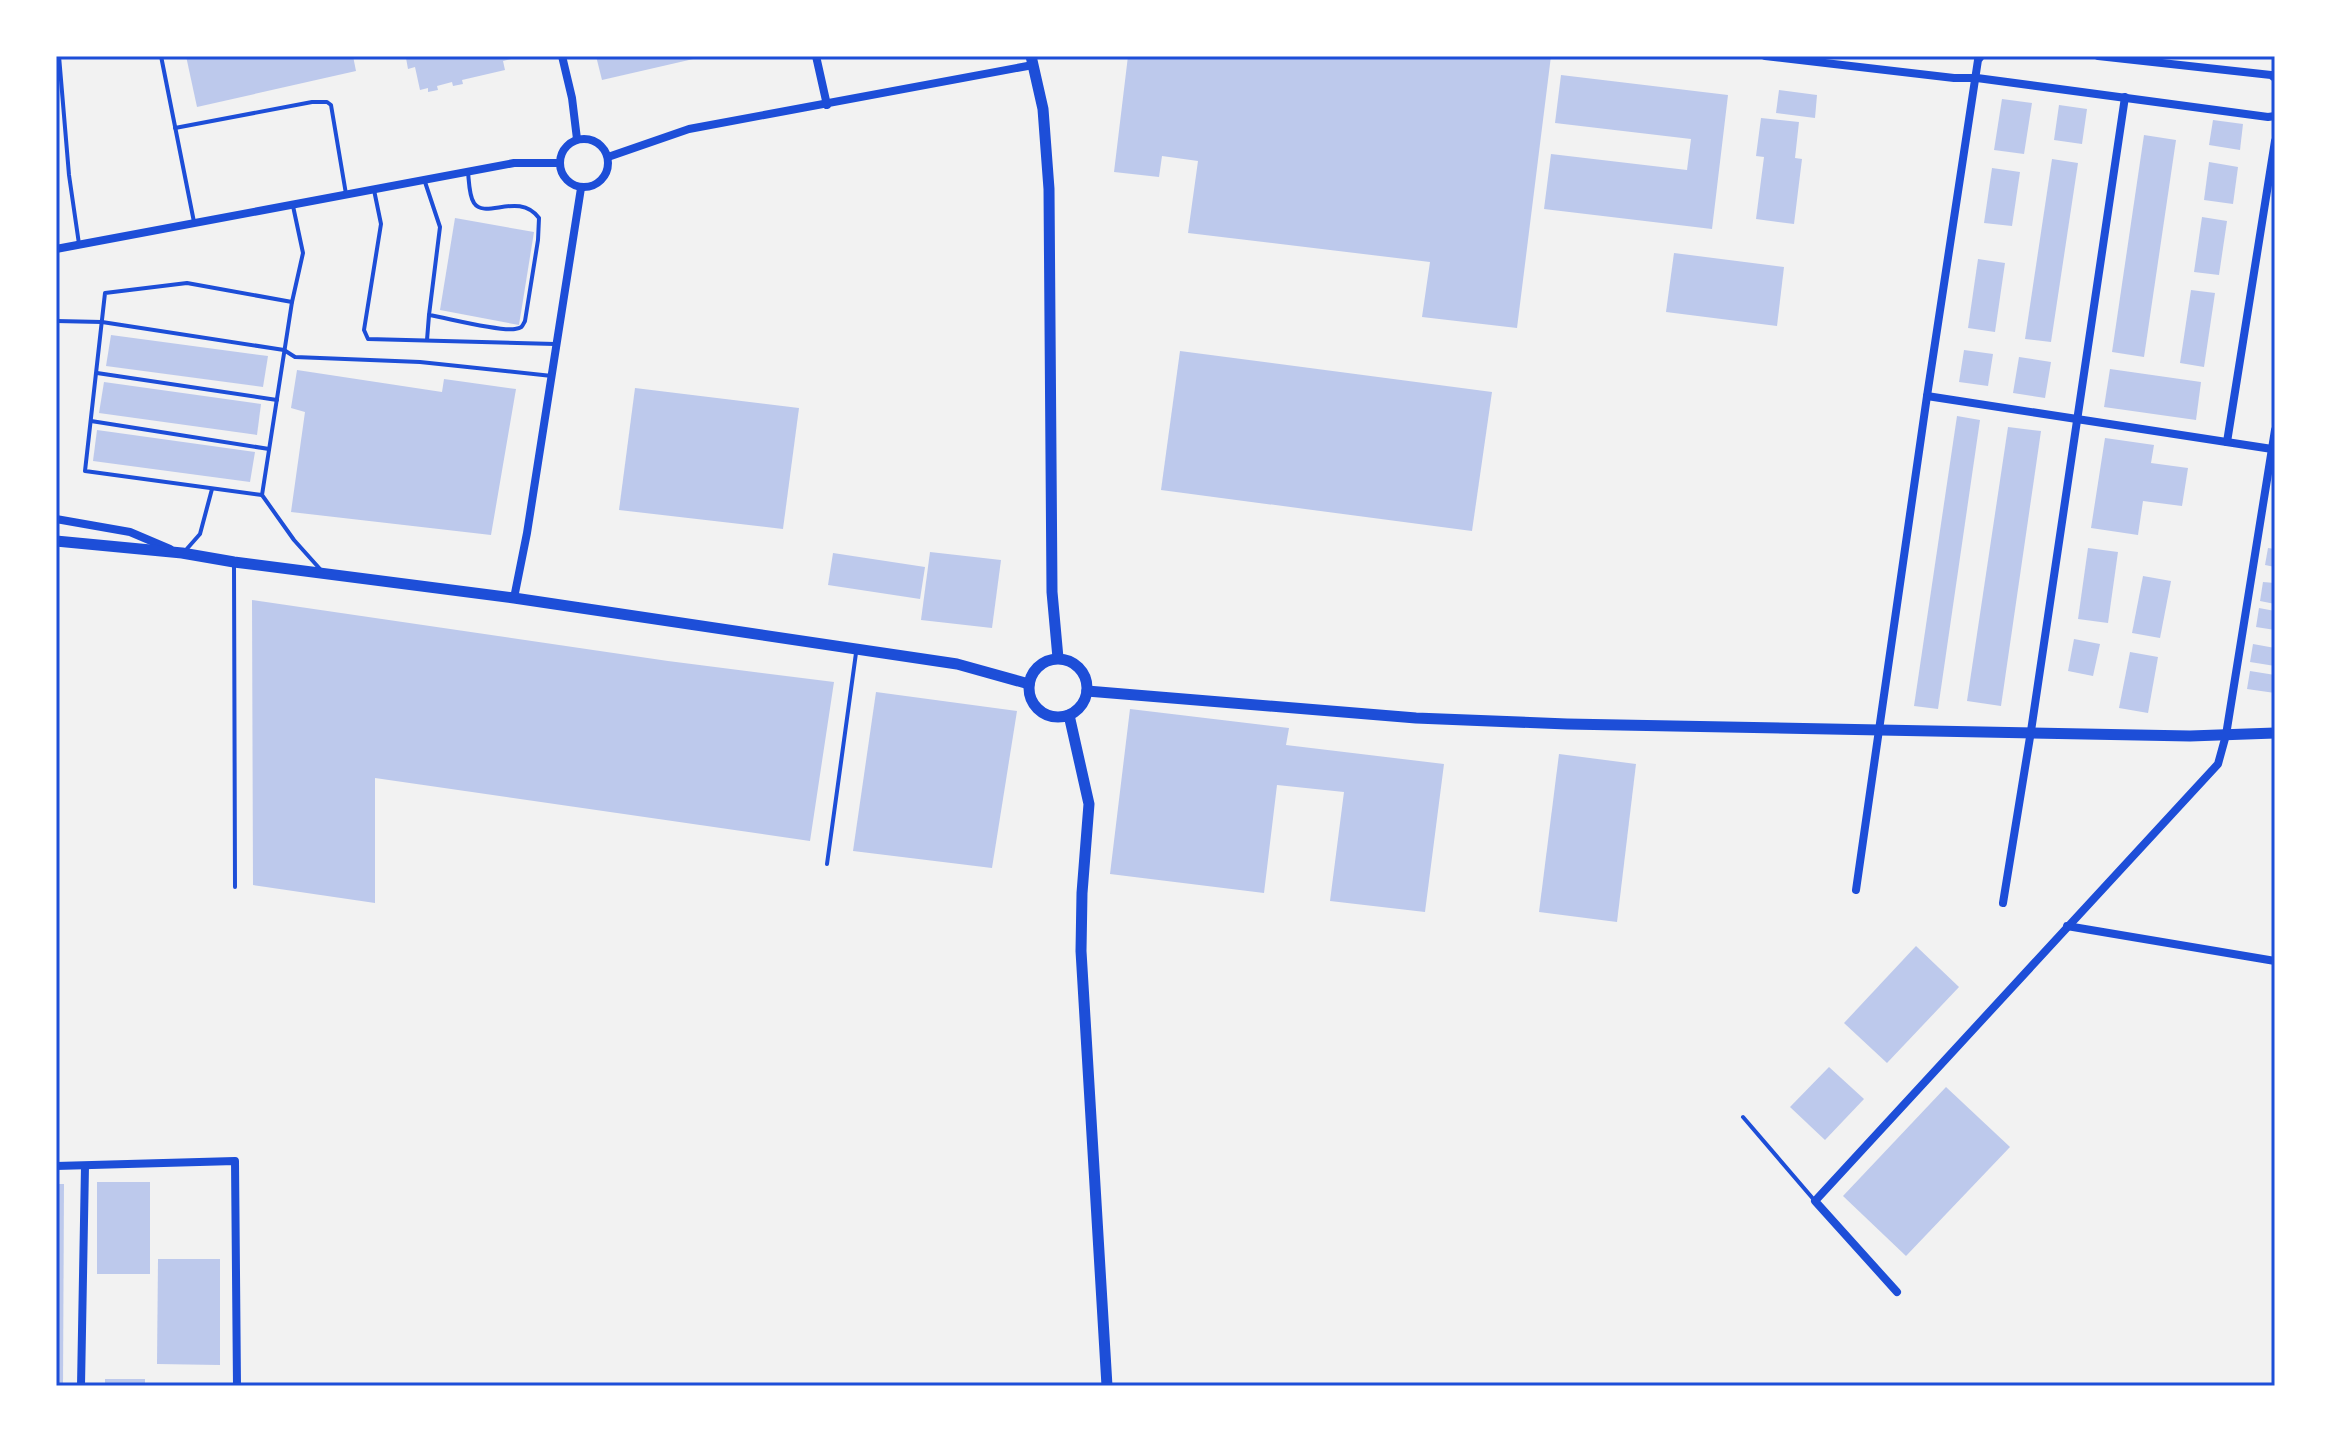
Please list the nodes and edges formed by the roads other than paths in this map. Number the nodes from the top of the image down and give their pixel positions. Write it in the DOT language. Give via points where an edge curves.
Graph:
graph roads {
  1 [pos="59,56"];
  2 [pos="161,56"];
  3 [pos="562,56"];
  4 [pos="816,56"];
  5 [pos="1765,56"];
  6 [pos="1981,56"];
  7 [pos="2098,56"];
  8 [pos="2131,58"];
  9 [pos="1032,60"];
  10 [pos="1977,78"];
  11 [pos="2275,78"];
  12 [pos="2125,97"];
  13 [pos="827,105"];
  14 [pos="2275,116"];
  15 [pos="175,128"];
  16 [pos="577,139"];
  17 [pos="2275,141"];
  18 [pos="608,157"];
  19 [pos="559,163"];
  20 [pos="468,172"];
  21 [pos="424,180"];
  22 [pos="581,188"];
  23 [pos="374,189"];
  24 [pos="346,194"];
  25 [pos="292,204"];
  26 [pos="194,222"];
  27 [pos="79,244"];
  28 [pos="56,249"];
  29 [pos="292,302"];
  30 [pos="429,315"];
  31 [pos="56,321"];
  32 [pos="102,322"];
  33 [pos="427,340"];
  34 [pos="558,344"];
  35 [pos="284,350"];
  36 [pos="96,373"];
  37 [pos="552,376"];
  38 [pos="1927,396"];
  39 [pos="277,400"];
  40 [pos="2076,419"];
  41 [pos="91,421"];
  42 [pos="2275,430"];
  43 [pos="2227,442"];
  44 [pos="269,449"];
  45 [pos="2272,449"];
  46 [pos="212,489"];
  47 [pos="262,495"];
  48 [pos="56,519"];
  49 [pos="56,541"];
  50 [pos="182,553"];
  51 [pos="234,562"];
  52 [pos="324,574"];
  53 [pos="514,598"];
  54 [pos="856,650"];
  55 [pos="1058,658"];
  56 [pos="1029,684"];
  57 [pos="1087,691"];
  58 [pos="1069,715"];
  59 [pos="1878,730"];
  60 [pos="2031,731"];
  61 [pos="2275,733"];
  62 [pos="2226,735"];
  63 [pos="827,864"];
  64 [pos="235,887"];
  65 [pos="1856,890"];
  66 [pos="2003,903"];
  67 [pos="2067,926"];
  68 [pos="2275,961"];
  69 [pos="1743,1117"];
  70 [pos="56,1166"];
  71 [pos="85,1166"];
  72 [pos="1815,1201"];
  73 [pos="1897,1292"];
  74 [pos="81,1386"];
  75 [pos="237,1386"];
  76 [pos="1107,1386"];
  1 -- 27 [label="lane"];
  2 -- 15 [label="lane"];
  3 -- 16 [label="street"];
  4 -- 13 [label="street"];
  5 -- 10 [label="street"];
  6 -- 10 [label="street"];
  7 -- 8 [label="street"];
  8 -- 11 [label="street"];
  9 -- 13 [label="street"];
  9 -- 55 [label="street" via="1043,109 1049,189 1052,592"];
  10 -- 12 [label="street"];
  10 -- 38 [label="street"];
  12 -- 14 [label="street"];
  12 -- 40 [label="street"];
  13 -- 18 [label="street" via="689,129"];
  15 -- 24 [label="lane" via="327,102"];
  15 -- 26 [label="lane"];
  16 -- 18 [label="street" via="596,142"];
  16 -- 19 [label="street" via="568,144"];
  17 -- 43 [label="street"];
  18 -- 22 [label="street" via="599,183"];
  19 -- 20 [label="street" via="514,163"];
  19 -- 22 [label="street" via="565,180"];
  20 -- 21 [label="street"];
  20 -- 30 [label="lane" via="478,207 520,205 539,218 525,321 510,330"];
  21 -- 23 [label="street"];
  21 -- 30 [label="lane" via="440,227"];
  22 -- 34 [label="street"];
  23 -- 24 [label="street"];
  23 -- 33 [label="lane" via="381,224 365,335"];
  24 -- 25 [label="street"];
  25 -- 26 [label="street"];
  25 -- 29 [label="lane" via="303,253"];
  26 -- 27 [label="street"];
  27 -- 28 [label="street"];
  29 -- 32 [label="lane" via="187,283 105,293"];
  29 -- 35 [label="lane"];
  30 -- 33 [label="lane"];
  31 -- 32 [label="lane"];
  32 -- 35 [label="lane"];
  32 -- 36 [label="lane"];
  33 -- 34 [label="lane"];
  34 -- 37 [label="street"];
  35 -- 37 [label="lane" via="295,357 420,362"];
  35 -- 39 [label="lane"];
  36 -- 39 [label="lane"];
  36 -- 41 [label="lane"];
  37 -- 53 [label="street"];
  38 -- 40 [label="street"];
  38 -- 59 [label="street"];
  39 -- 44 [label="lane"];
  40 -- 43 [label="street"];
  40 -- 60 [label="street"];
  41 -- 44 [label="lane"];
  41 -- 46 [label="lane" via="85,471"];
  42 -- 45 [label="street"];
  43 -- 45 [label="street"];
  44 -- 47 [label="lane"];
  45 -- 62 [label="street"];
  46 -- 47 [label="lane"];
  46 -- 50 [label="lane" via="200,534"];
  47 -- 52 [label="lane"];
  48 -- 50 [label="street" via="130,532"];
  49 -- 50 [label="street"];
  50 -- 51 [label="street"];
  51 -- 52 [label="street"];
  51 -- 64 [label="lane"];
  52 -- 53 [label="street"];
  53 -- 54 [label="street"];
  54 -- 56 [label="street" via="957,664"];
  54 -- 63 [label="lane"];
  55 -- 56 [label="street" via="1039,666"];
  55 -- 57 [label="street" via="1080,668"];
  56 -- 58 [label="street" via="1035,707 1057,717"];
  57 -- 58 [label="street"];
  57 -- 59 [label="street" via="1416,718"];
  58 -- 76 [label="street" via="1089,804 1081,951"];
  59 -- 60 [label="street"];
  59 -- 65 [label="street"];
  60 -- 62 [label="street"];
  60 -- 66 [label="street"];
  61 -- 62 [label="street"];
  62 -- 67 [label="street" via="2218,764"];
  67 -- 68 [label="street"];
  67 -- 72 [label="street"];
  69 -- 72 [label="lane"];
  70 -- 71 [label="street"];
  71 -- 74 [label="street"];
  71 -- 75 [label="street" via="235,1161"];
  72 -- 73 [label="street"];
}
